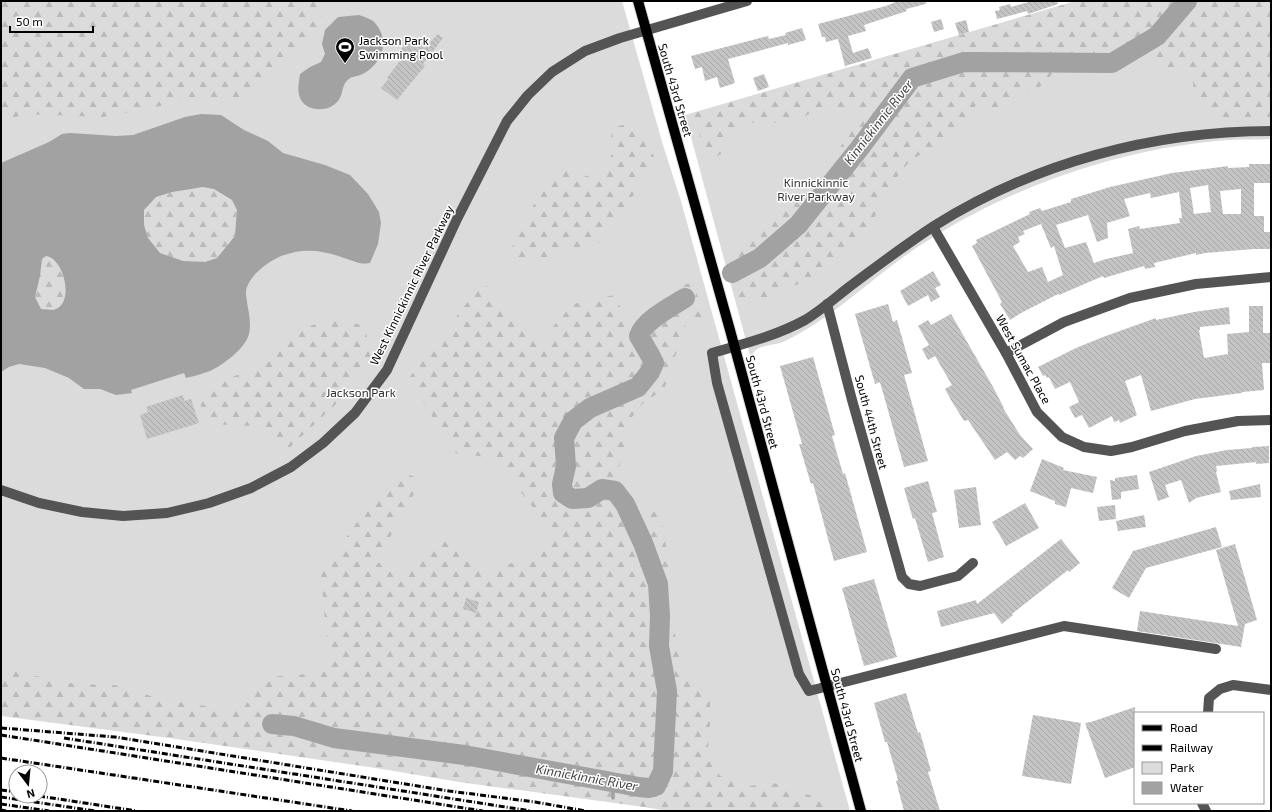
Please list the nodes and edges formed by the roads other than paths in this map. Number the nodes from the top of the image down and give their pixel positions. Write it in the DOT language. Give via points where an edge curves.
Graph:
graph roads {
  1 [pos="638,1"];
  2 [pos="747,1"];
  3 [pos="646,31"];
  4 [pos="1271,131"];
  5 [pos="933,227"];
  6 [pos="1271,277"];
  7 [pos="828,304"];
  8 [pos="734,346"];
  9 [pos="1006,353"];
  10 [pos="1271,420"];
  11 [pos="1,490"];
  12 [pos="973,563"];
  13 [pos="1216,649"];
  14 [pos="827,687"];
  15 [pos="1271,690"];
  16 [pos="1208,712"];
  17 [pos="861,811"];
  1 -- 3 [label="main road, South 43rd Street"];
  2 -- 3 [label="street, West Kinnickinnic River Parkway"];
  3 -- 8 [label="main road, South 43rd Street"];
  3 -- 11 [label="street, West Kinnickinnic River Parkway" via="585,51 552,72 511,115 457,219 387,370 355,413 323,443 292,466 244,490 209,503 167,513 123,516 82,512 39,503"];
  4 -- 5 [label="street" via="1184,136 1119,148 1050,169 993,193"];
  5 -- 7 [label="street" via="898,250"];
  5 -- 9 [label="street, West Sumac Place"];
  6 -- 9 [label="street" via="1196,284 1130,298 1064,322"];
  7 -- 8 [label="street" via="806,320 778,333"];
  7 -- 12 [label="street, South 44th Street" via="902,577 909,584 920,586 958,576"];
  8 -- 14 [label="main road, South 43rd Street"];
  8 -- 14 [label="street" via="712,353 717,383 799,674 809,691"];
  9 -- 10 [label="street, West Sumac Place" via="1037,412 1062,437 1084,447 1111,451 1184,430 1238,421"];
  13 -- 14 [label="street" via="1064,626"];
  14 -- 17 [label="main road, South 43rd Street"];
  15 -- 16 [label="street" via="1233,685 1220,689 1209,698"];
}
